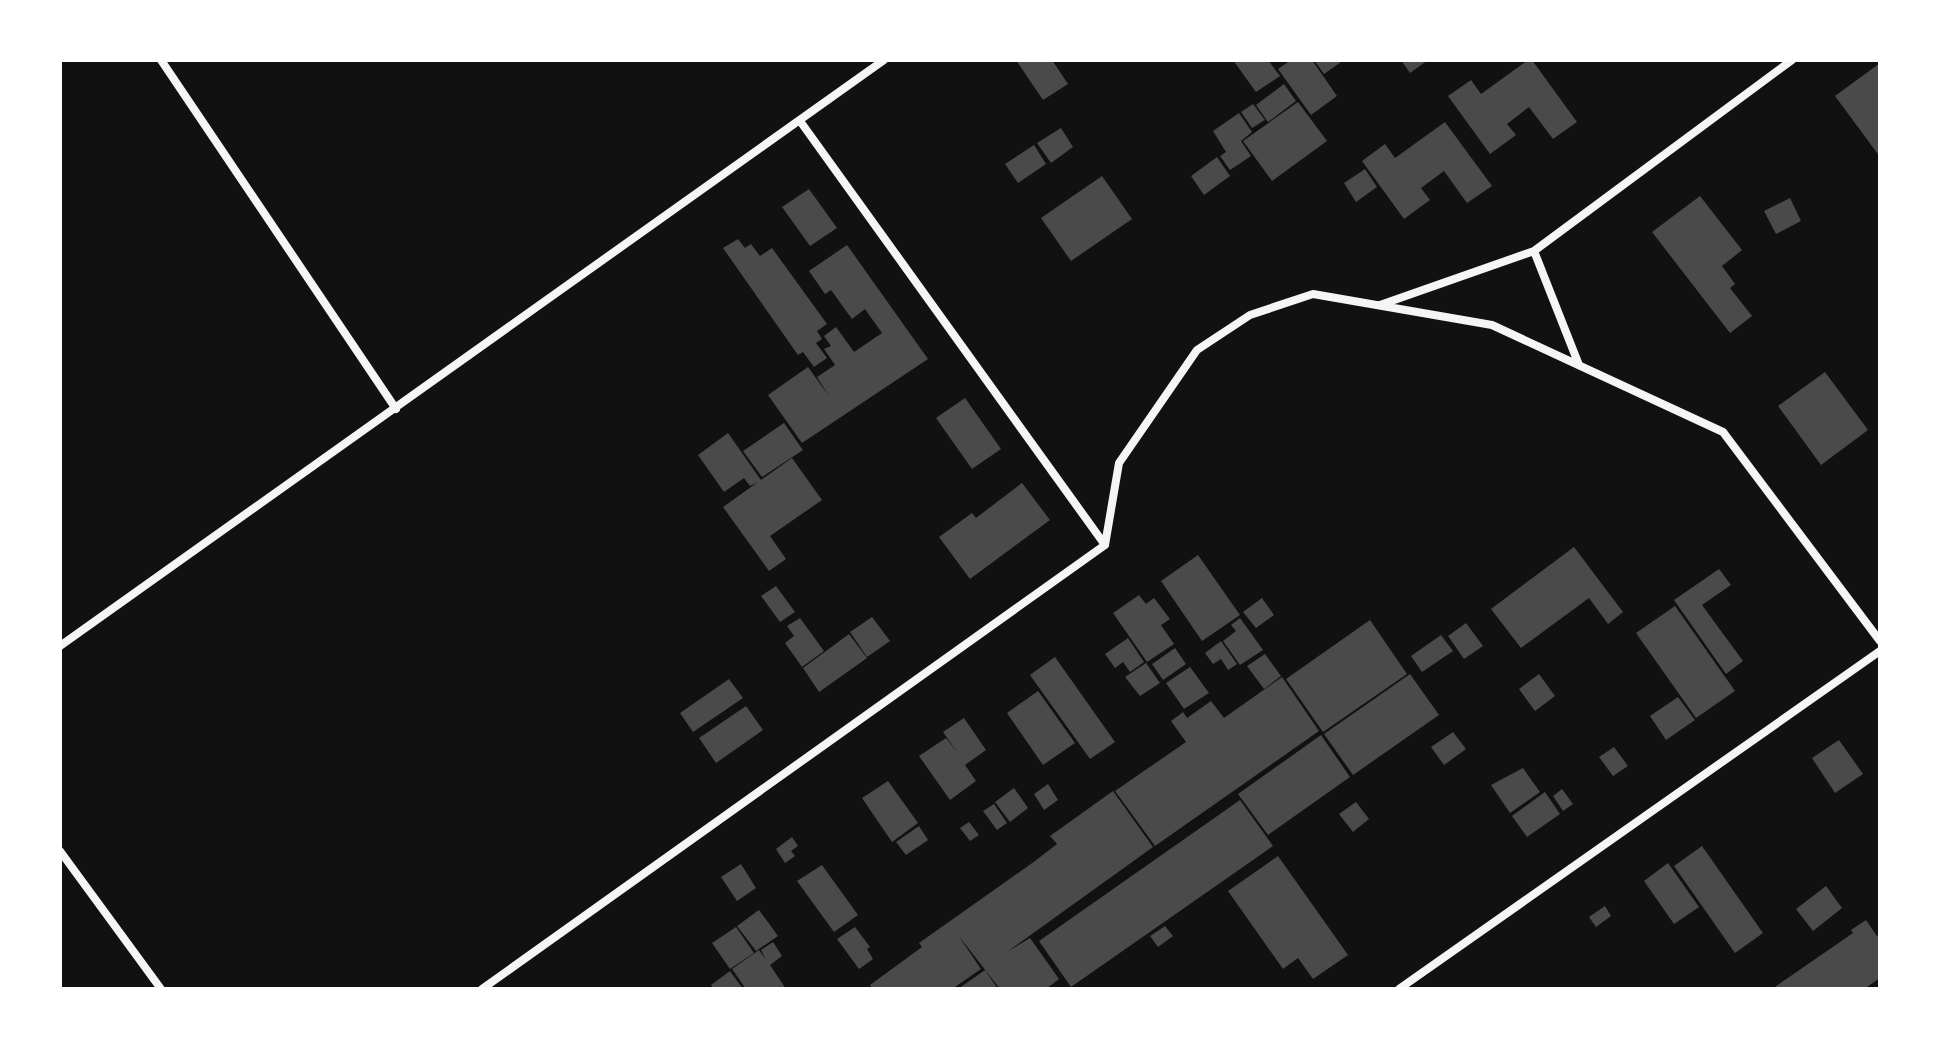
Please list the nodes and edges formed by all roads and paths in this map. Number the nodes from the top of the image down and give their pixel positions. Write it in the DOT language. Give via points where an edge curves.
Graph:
graph roads {
  1 [pos="161,60"];
  2 [pos="884,60"];
  3 [pos="1792,60"];
  4 [pos="800,121"];
  5 [pos="1534,251"];
  6 [pos="1379,305"];
  7 [pos="1579,365"];
  8 [pos="396,409"];
  9 [pos="1105,545"];
  10 [pos="1880,641"];
  11 [pos="60,646"];
  12 [pos="1880,651"];
  13 [pos="60,851"];
  14 [pos="161,989"];
  15 [pos="482,989"];
  16 [pos="1399,989"];
  1 -- 8 [label="street"];
  2 -- 4 [label="street"];
  3 -- 5 [label="street"];
  4 -- 8 [label="street"];
  4 -- 9 [label="street"];
  5 -- 6 [label="street"];
  5 -- 7 [label="street"];
  6 -- 7 [label="street" via="1492,325"];
  6 -- 9 [label="street" via="1313,294 1250,315 1197,350 1119,463"];
  7 -- 10 [label="street" via="1723,432"];
  8 -- 11 [label="street"];
  9 -- 15 [label="street"];
  12 -- 16 [label="street"];
  13 -- 14 [label="street"];
}
